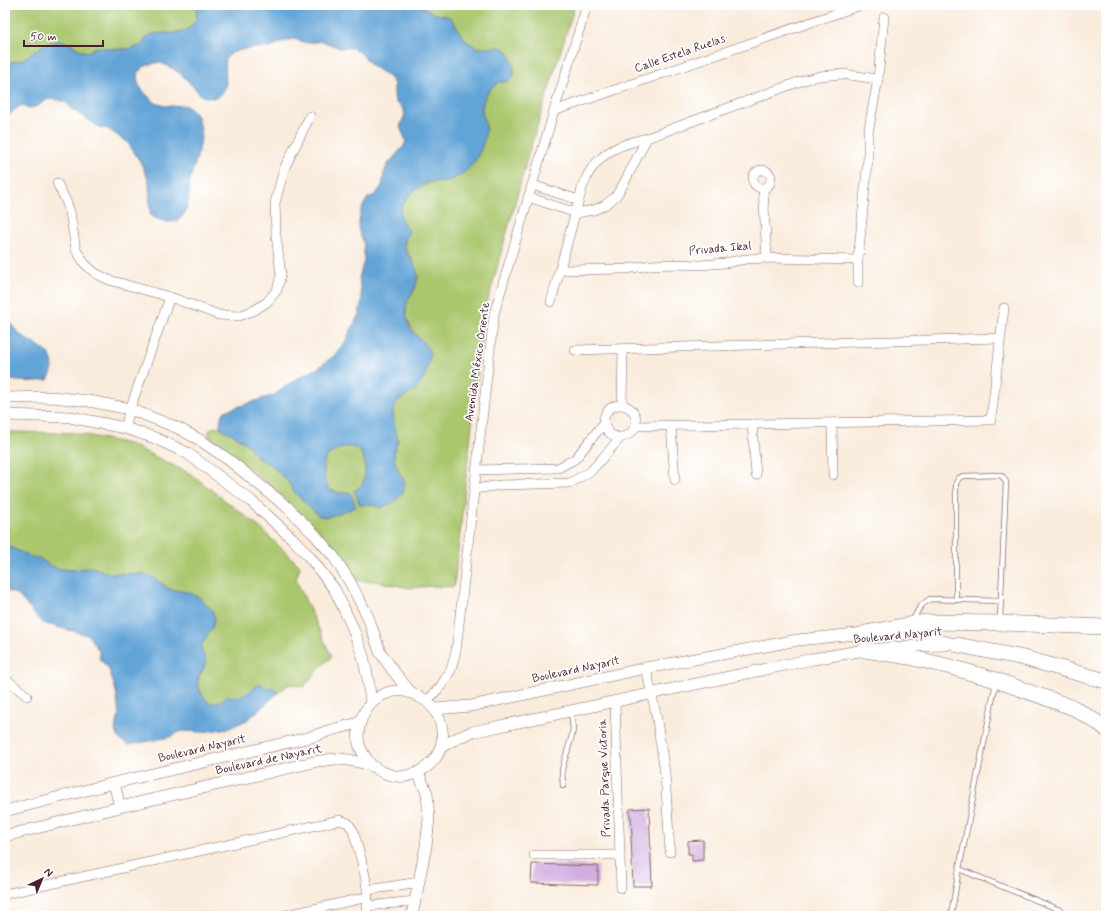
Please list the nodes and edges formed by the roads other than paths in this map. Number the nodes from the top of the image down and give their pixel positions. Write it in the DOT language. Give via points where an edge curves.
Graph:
graph roads {
  1 [pos="587,5"];
  2 [pos="860,5"];
  3 [pos="884,17"];
  4 [pos="878,79"];
  5 [pos="554,111"];
  6 [pos="310,116"];
  7 [pos="647,138"];
  8 [pos="57,183"];
  9 [pos="532,185"];
  10 [pos="763,188"];
  11 [pos="528,197"];
  12 [pos="579,200"];
  13 [pos="576,213"];
  14 [pos="767,258"];
  15 [pos="858,260"];
  16 [pos="560,270"];
  17 [pos="858,283"];
  18 [pos="170,297"];
  19 [pos="551,302"];
  20 [pos="1004,308"];
  21 [pos="1000,338"];
  22 [pos="623,349"];
  23 [pos="575,350"];
  24 [pos="5,398"];
  25 [pos="622,405"];
  26 [pos="130,409"];
  27 [pos="5,415"];
  28 [pos="604,423"];
  29 [pos="832,423"];
  30 [pos="752,424"];
  31 [pos="635,426"];
  32 [pos="671,426"];
  33 [pos="125,428"];
  34 [pos="621,437"];
  35 [pos="476,470"];
  36 [pos="756,475"];
  37 [pos="833,475"];
  38 [pos="675,480"];
  39 [pos="474,488"];
  40 [pos="350,582"];
  41 [pos="335,590"];
  42 [pos="956,600"];
  43 [pos="1000,601"];
  44 [pos="1000,623"];
  45 [pos="912,624"];
  46 [pos="1106,627"];
  47 [pos="865,633"];
  48 [pos="958,645"];
  49 [pos="865,650"];
  50 [pos="646,668"];
  51 [pos="5,678"];
  52 [pos="996,680"];
  53 [pos="1106,681"];
  54 [pos="411,693"];
  55 [pos="651,693"];
  56 [pos="27,696"];
  57 [pos="427,701"];
  58 [pos="615,701"];
  59 [pos="371,703"];
  60 [pos="435,709"];
  61 [pos="571,711"];
  62 [pos="359,723"];
  63 [pos="1106,730"];
  64 [pos="441,747"];
  65 [pos="371,765"];
  66 [pos="418,773"];
  67 [pos="114,783"];
  68 [pos="563,786"];
  69 [pos="120,807"];
  70 [pos="5,811"];
  71 [pos="5,836"];
  72 [pos="670,852"];
  73 [pos="534,855"];
  74 [pos="620,855"];
  75 [pos="958,870"];
  76 [pos="419,882"];
  77 [pos="622,888"];
  78 [pos="5,894"];
  79 [pos="368,898"];
  80 [pos="415,901"];
  81 [pos="282,916"];
  82 [pos="366,916"];
  83 [pos="412,916"];
  84 [pos="951,916"];
  85 [pos="1068,916"];
  1 -- 5 [label="street, Avenida México Oriente"];
  2 -- 5 [label="street, Calle Estela Ruelas"];
  3 -- 4 [label="street"];
  4 -- 7 [label="street" via="842,74 820,76"];
  4 -- 15 [label="street" via="868,133"];
  5 -- 9 [label="street, Avenida México Oriente"];
  6 -- 18 [label="street" via="284,169 275,203 281,275 278,290 255,310 239,316 219,315"];
  7 -- 12 [label="street" via="623,144 608,152 590,170"];
  7 -- 13 [label="street" via="616,196 594,210"];
  8 -- 18 [label="street" via="70,212 76,250 85,264 109,280"];
  9 -- 11 [label="street, Avenida México Oriente"];
  9 -- 12 [label="street"];
  10 -- 14 [label="street"];
  11 -- 13 [label="street"];
  11 -- 35 [label="street, Avenida México Oriente" via="494,314"];
  12 -- 13 [label="street"];
  13 -- 16 [label="street"];
  14 -- 15 [label="street, Privada Ikal"];
  14 -- 16 [label="street, Privada Ikal" via="700,265"];
  15 -- 17 [label="street"];
  16 -- 19 [label="street"];
  18 -- 26 [label="street"];
  20 -- 21 [label="street"];
  21 -- 22 [label="street"];
  21 -- 29 [label="street" via="990,420"];
  22 -- 23 [label="street"];
  22 -- 25 [label="street"];
  24 -- 26 [label="street" via="52,397"];
  25 -- 28 [label="street" via="612,407 606,414"];
  25 -- 31 [label="street" via="633,413"];
  26 -- 33 [label="street"];
  26 -- 40 [label="street" via="178,428 229,460 287,507 315,534"];
  27 -- 33 [label="street" via="70,418"];
  28 -- 34 [label="street" via="613,436"];
  28 -- 35 [label="street" via="575,459 558,468"];
  29 -- 30 [label="street"];
  29 -- 37 [label="street"];
  30 -- 32 [label="street"];
  30 -- 36 [label="street"];
  31 -- 32 [label="street"];
  31 -- 34 [label="street" via="630,434"];
  32 -- 38 [label="street"];
  33 -- 41 [label="street" via="187,453 251,501 292,538"];
  34 -- 39 [label="street" via="591,471 570,483"];
  35 -- 39 [label="street, Avenida México Oriente"];
  39 -- 57 [label="street, Avenida México Oriente" via="456,652 451,670"];
  40 -- 41 [label="street"];
  40 -- 54 [label="street" via="368,617 380,652"];
  41 -- 59 [label="street" via="363,656"];
  42 -- 43 [label="lane"];
  42 -- 43 [label="lane" via="956,483 963,476 1000,475 1006,482"];
  42 -- 45 [label="lane" via="930,599 918,608"];
  43 -- 44 [label="lane"];
  44 -- 45 [label="highway"];
  44 -- 46 [label="highway"];
  45 -- 47 [label="highway"];
  47 -- 48 [label="street, Boulevard Nayarit" via="917,634"];
  47 -- 50 [label="street, Boulevard Nayarit" via="798,640"];
  48 -- 49 [label="street, Boulevard Nayarit"];
  48 -- 53 [label="highway" via="1024,658"];
  49 -- 52 [label="highway" via="951,667"];
  49 -- 55 [label="street, Boulevard Nayarit"];
  50 -- 55 [label="street"];
  50 -- 60 [label="street, Boulevard Nayarit" via="470,706"];
  51 -- 56 [label="street"];
  52 -- 63 [label="highway" via="1074,708"];
  52 -- 75 [label="lane"];
  54 -- 57 [label="street"];
  54 -- 59 [label="street" via="390,693 380,696"];
  55 -- 58 [label="street, Boulevard Nayarit"];
  55 -- 72 [label="street" via="665,773"];
  57 -- 60 [label="street"];
  58 -- 61 [label="street, Boulevard Nayarit"];
  58 -- 74 [label="street, Privada Parque Victoria"];
  59 -- 62 [label="street"];
  60 -- 64 [label="street" via="441,721"];
  61 -- 64 [label="street, Boulevard Nayarit" via="472,732"];
  61 -- 68 [label="lane" via="573,729 562,769"];
  62 -- 65 [label="street" via="360,745"];
  62 -- 67 [label="street, Boulevard Nayarit" via="311,738"];
  64 -- 66 [label="street" via="432,762"];
  65 -- 66 [label="street, Boulevard de Nayarit" via="393,776"];
  65 -- 69 [label="street, Boulevard de Nayarit" via="337,759 318,761"];
  66 -- 76 [label="street" via="427,793 429,819"];
  67 -- 69 [label="street"];
  67 -- 70 [label="street, Boulevard Nayarit"];
  69 -- 71 [label="street, Boulevard de Nayarit"];
  73 -- 74 [label="street, Privada Parque Victoria"];
  74 -- 77 [label="street, Privada Parque Victoria"];
  75 -- 84 [label="lane"];
  75 -- 85 [label="lane" via="1060,910"];
  76 -- 79 [label="street"];
  76 -- 80 [label="street"];
  78 -- 79 [label="street" via="340,820 348,823 353,830"];
  79 -- 80 [label="street"];
  79 -- 81 [label="street"];
  79 -- 82 [label="street"];
  80 -- 83 [label="street"];
}
